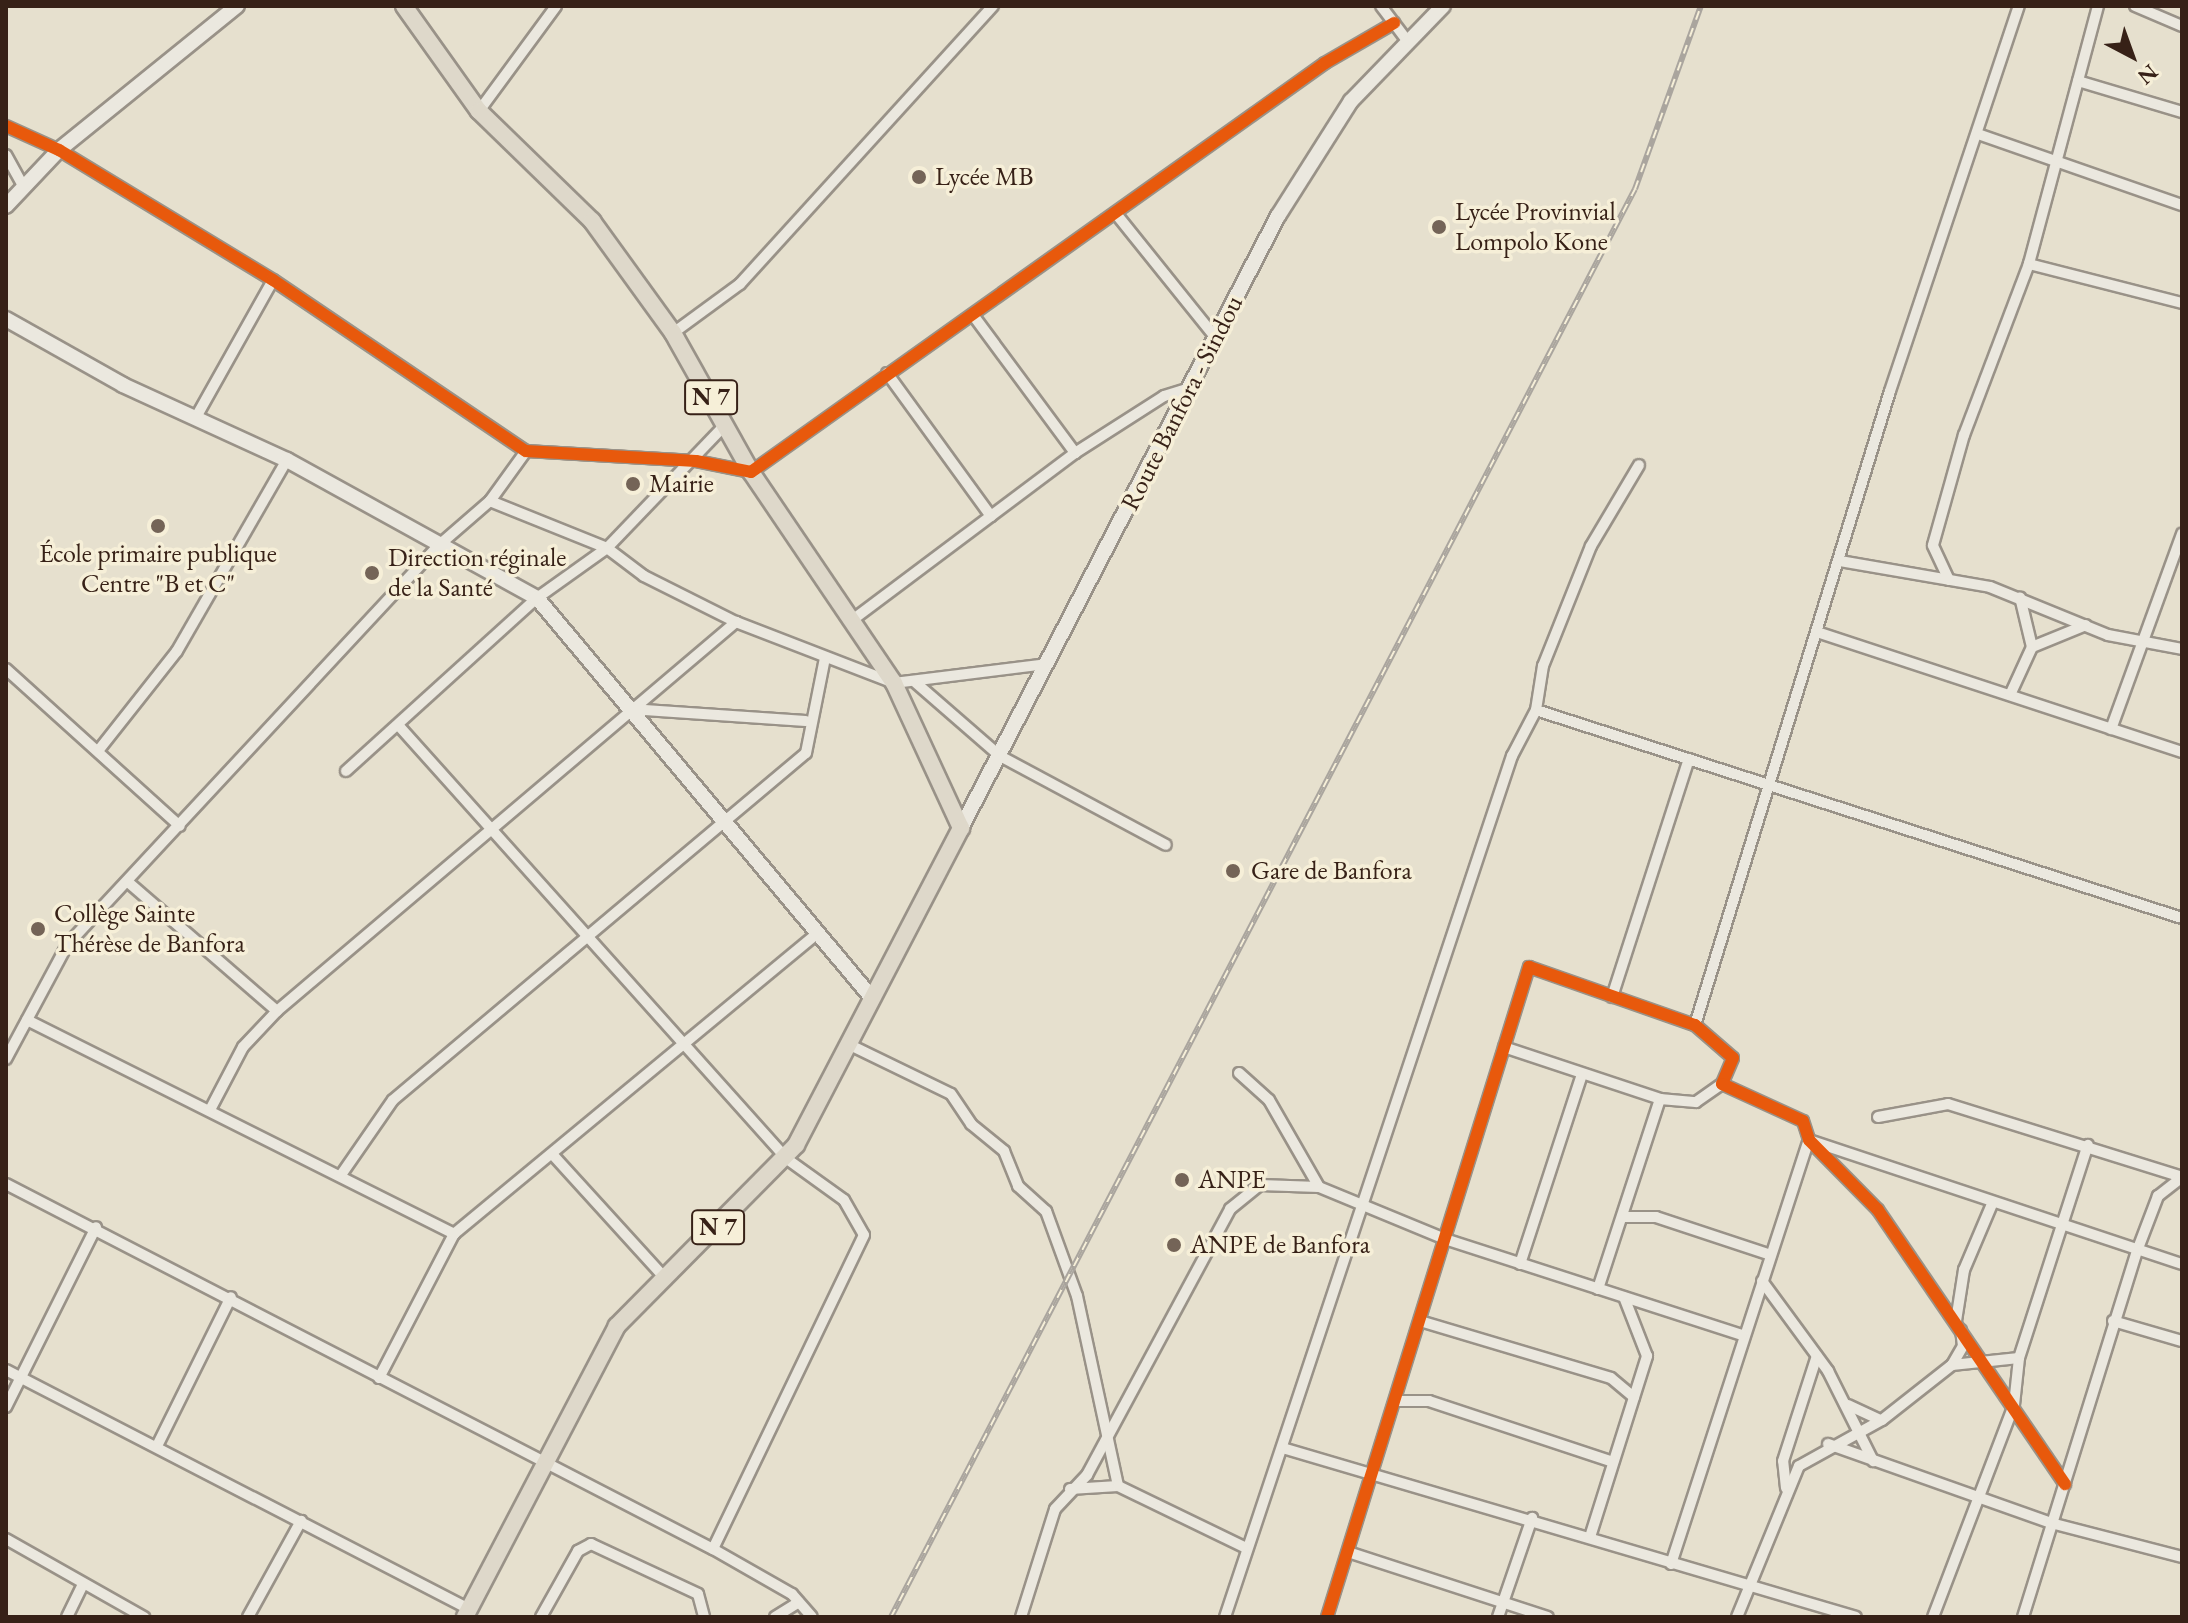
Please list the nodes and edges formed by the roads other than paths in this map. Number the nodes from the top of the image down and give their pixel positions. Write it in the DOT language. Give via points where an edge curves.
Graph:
graph roads {
  1 [pos="237,6"];
  2 [pos="404,6"];
  3 [pos="556,6"];
  4 [pos="993,6"];
  5 [pos="1381,6"];
  6 [pos="1443,6"];
  7 [pos="2019,6"];
  8 [pos="2098,6"];
  9 [pos="2135,6"];
  10 [pos="1394,23"];
  11 [pos="2182,26"];
  12 [pos="1406,39"];
  13 [pos="2078,81"];
  14 [pos="479,111"];
  15 [pos="2182,112"];
  16 [pos="6,126"];
  17 [pos="1978,134"];
  18 [pos="59,150"];
  19 [pos="6,155"];
  20 [pos="2055,160"];
  21 [pos="23,186"];
  22 [pos="2182,205"];
  23 [pos="6,206"];
  24 [pos="1117,215"];
  25 [pos="2029,264"];
  26 [pos="273,280"];
  27 [pos="2182,303"];
  28 [pos="973,315"];
  29 [pos="6,319"];
  30 [pos="673,333"];
  31 [pos="1216,338"];
  32 [pos="887,373"];
  33 [pos="1192,387"];
  34 [pos="195,419"];
  35 [pos="726,424"];
  36 [pos="526,451"];
  37 [pos="1075,453"];
  38 [pos="287,460"];
  39 [pos="696,461"];
  40 [pos="1639,465"];
  41 [pos="751,472"];
  42 [pos="490,501"];
  43 [pos="991,516"];
  44 [pos="2182,534"];
  45 [pos="438,546"];
  46 [pos="607,548"];
  47 [pos="1840,561"];
  48 [pos="1949,580"];
  49 [pos="2020,597"];
  50 [pos="537,598"];
  51 [pos="855,618"];
  52 [pos="736,622"];
  53 [pos="2086,625"];
  54 [pos="1820,633"];
  55 [pos="2143,639"];
  56 [pos="2032,647"];
  57 [pos="2182,649"];
  58 [pos="825,658"];
  59 [pos="1046,664"];
  60 [pos="6,669"];
  61 [pos="915,682"];
  62 [pos="894,683"];
  63 [pos="2010,695"];
  64 [pos="630,709"];
  65 [pos="1536,710"];
  66 [pos="806,721"];
  67 [pos="399,726"];
  68 [pos="2111,729"];
  69 [pos="98,751"];
  70 [pos="2182,752"];
  71 [pos="1000,756"];
  72 [pos="1689,759"];
  73 [pos="346,771"];
  74 [pos="1771,790"];
  75 [pos="725,823"];
  76 [pos="180,826"];
  77 [pos="492,826"];
  78 [pos="961,828"];
  79 [pos="1166,845"];
  80 [pos="128,882"];
  81 [pos="2182,918"];
  82 [pos="818,933"];
  83 [pos="586,937"];
  84 [pos="1612,997"];
  85 [pos="872,998"];
  86 [pos="277,1011"];
  87 [pos="27,1020"];
  88 [pos="1695,1025"];
  89 [pos="848,1044"];
  90 [pos="680,1046"];
  91 [pos="1504,1047"];
  92 [pos="6,1059"];
  93 [pos="1239,1073"];
  94 [pos="1582,1074"];
  95 [pos="1722,1084"];
  96 [pos="1660,1099"];
  97 [pos="211,1108"];
  98 [pos="1878,1117"];
  99 [pos="1809,1140"];
  100 [pos="2088,1145"];
  101 [pos="553,1155"];
  102 [pos="787,1159"];
  103 [pos="341,1175"];
  104 [pos="6,1184"];
  105 [pos="1319,1187"];
  106 [pos="1992,1204"];
  107 [pos="1364,1210"];
  108 [pos="1622,1217"];
  109 [pos="96,1227"];
  110 [pos="2061,1228"];
  111 [pos="454,1234"];
  112 [pos="1445,1239"];
  113 [pos="2137,1251"];
  114 [pos="1771,1255"];
  115 [pos="1520,1264"];
  116 [pos="2182,1264"];
  117 [pos="663,1276"];
  118 [pos="1762,1281"];
  119 [pos="1598,1289"];
  120 [pos="231,1297"];
  121 [pos="1624,1297"];
  122 [pos="1420,1321"];
  123 [pos="2113,1321"];
  124 [pos="1958,1324"];
  125 [pos="1742,1335"];
  126 [pos="2182,1341"];
  127 [pos="1817,1356"];
  128 [pos="2019,1358"];
  129 [pos="1984,1361"];
  130 [pos="1952,1365"];
  131 [pos="6,1370"];
  132 [pos="22,1376"];
  133 [pos="379,1378"];
  134 [pos="1634,1397"];
  135 [pos="1395,1401"];
  136 [pos="1847,1404"];
  137 [pos="2014,1405"];
  138 [pos="6,1407"];
  139 [pos="1882,1420"];
  140 [pos="1858,1431"];
  141 [pos="1106,1439"];
  142 [pos="1828,1444"];
  143 [pos="157,1446"];
  144 [pos="1286,1449"];
  145 [pos="546,1459"];
  146 [pos="1873,1461"];
  147 [pos="1613,1462"];
  148 [pos="1373,1473"];
  149 [pos="2065,1484"];
  150 [pos="1118,1486"];
  151 [pos="1786,1488"];
  152 [pos="1070,1489"];
  153 [pos="1977,1498"];
  154 [pos="1532,1518"];
  155 [pos="301,1521"];
  156 [pos="2051,1523"];
  157 [pos="1590,1537"];
  158 [pos="6,1539"];
  159 [pos="1246,1548"];
  160 [pos="713,1549"];
  161 [pos="1348,1552"];
  162 [pos="2182,1557"];
  163 [pos="1671,1564"];
  164 [pos="83,1584"];
  165 [pos="1747,1588"];
  166 [pos="799,1602"];
  167 [pos="1502,1604"];
  168 [pos="467,1613"];
  169 [pos="67,1617"];
  170 [pos="144,1617"];
  171 [pos="248,1617"];
  172 [pos="541,1617"];
  173 [pos="704,1617"];
  174 [pos="775,1617"];
  175 [pos="812,1617"];
  176 [pos="1021,1617"];
  177 [pos="1225,1617"];
  178 [pos="1327,1617"];
  179 [pos="1498,1617"];
  180 [pos="1548,1617"];
  181 [pos="1737,1617"];
  182 [pos="1856,1617"];
  183 [pos="1933,1617"];
  184 [pos="2023,1617"];
  1 -- 18 [label="main road"];
  2 -- 14 [label="highway, N 7"];
  3 -- 14 [label="street"];
  4 -- 30 [label="street" via="740,284"];
  5 -- 10 [label="street"];
  6 -- 12 [label="main road, Route Banfora - Sindou"];
  7 -- 17 [label="street"];
  8 -- 13 [label="street"];
  9 -- 11 [label="street"];
  10 -- 12 [label="street"];
  10 -- 24 [label="street" via="1325,63"];
  12 -- 31 [label="main road, Route Banfora - Sindou" via="1324,139"];
  13 -- 15 [label="street"];
  13 -- 20 [label="street"];
  14 -- 30 [label="highway, N 7" via="592,221"];
  16 -- 18 [label="street"];
  17 -- 20 [label="street"];
  17 -- 47 [label="street"];
  18 -- 21 [label="main road"];
  18 -- 26 [label="street"];
  19 -- 21 [label="street"];
  20 -- 22 [label="street"];
  20 -- 25 [label="street"];
  21 -- 23 [label="main road"];
  24 -- 28 [label="street"];
  24 -- 31 [label="street"];
  25 -- 27 [label="street"];
  25 -- 48 [label="street" via="1964,435 1933,545"];
  26 -- 34 [label="street"];
  26 -- 36 [label="street"];
  28 -- 32 [label="street"];
  28 -- 37 [label="street"];
  29 -- 34 [label="main road"];
  30 -- 35 [label="highway, N 7"];
  31 -- 33 [label="main road, Route Banfora - Sindou"];
  32 -- 41 [label="street"];
  32 -- 43 [label="street"];
  33 -- 37 [label="street" via="1164,396"];
  33 -- 59 [label="main road, Route Banfora - Sindou"];
  34 -- 38 [label="main road"];
  35 -- 39 [label="street"];
  35 -- 41 [label="highway, N 7"];
  36 -- 39 [label="street"];
  36 -- 42 [label="street"];
  37 -- 43 [label="street"];
  38 -- 45 [label="main road"];
  38 -- 69 [label="street" via="177,651"];
  39 -- 41 [label="street"];
  39 -- 46 [label="street"];
  40 -- 65 [label="street" via="1591,546 1543,666"];
  41 -- 51 [label="highway, N 7"];
  42 -- 45 [label="street"];
  42 -- 46 [label="street"];
  43 -- 51 [label="street"];
  44 -- 55 [label="street"];
  45 -- 50 [label="main road"];
  45 -- 76 [label="street"];
  46 -- 50 [label="street"];
  46 -- 52 [label="street" via="644,576"];
  47 -- 48 [label="street"];
  47 -- 54 [label="street"];
  48 -- 49 [label="street"];
  49 -- 53 [label="street"];
  49 -- 56 [label="street"];
  50 -- 64 [label="main road"];
  50 -- 67 [label="street"];
  51 -- 62 [label="highway, N 7"];
  52 -- 58 [label="street"];
  52 -- 64 [label="street"];
  53 -- 55 [label="street"];
  53 -- 56 [label="street"];
  54 -- 63 [label="street"];
  54 -- 74 [label="street"];
  55 -- 57 [label="street"];
  55 -- 68 [label="street"];
  56 -- 63 [label="street"];
  58 -- 62 [label="street"];
  58 -- 66 [label="street"];
  59 -- 61 [label="street"];
  59 -- 71 [label="main road, Route Banfora - Sindou"];
  60 -- 69 [label="street"];
  61 -- 62 [label="street"];
  61 -- 71 [label="street"];
  62 -- 78 [label="highway, N 7"];
  63 -- 68 [label="street"];
  64 -- 66 [label="street"];
  64 -- 75 [label="main road"];
  64 -- 77 [label="street"];
  65 -- 72 [label="street"];
  65 -- 107 [label="street" via="1512,756"];
  66 -- 75 [label="street" via="806,753"];
  67 -- 73 [label="street"];
  67 -- 77 [label="street"];
  68 -- 70 [label="street"];
  69 -- 76 [label="street"];
  71 -- 78 [label="main road, Route Banfora - Sindou"];
  71 -- 79 [label="street"];
  72 -- 74 [label="street"];
  72 -- 84 [label="street"];
  74 -- 81 [label="street"];
  74 -- 88 [label="street"];
  75 -- 82 [label="main road"];
  75 -- 83 [label="street"];
  76 -- 80 [label="street"];
  77 -- 83 [label="street"];
  77 -- 86 [label="street"];
  78 -- 85 [label="highway, N 7"];
  80 -- 86 [label="street"];
  80 -- 87 [label="street" via="67,945"];
  82 -- 85 [label="main road"];
  82 -- 90 [label="street"];
  83 -- 90 [label="street"];
  83 -- 103 [label="street" via="393,1100"];
  84 -- 88 [label="street"];
  84 -- 91 [label="street" via="1529,967"];
  85 -- 89 [label="highway, N 7"];
  86 -- 97 [label="street" via="243,1047"];
  87 -- 92 [label="street"];
  87 -- 97 [label="street"];
  88 -- 95 [label="street" via="1733,1058"];
  89 -- 102 [label="highway, N 7"];
  89 -- 141 [label="street" via="951,1094 971,1124 1004,1151 1018,1186 1046,1211 1077,1296"];
  90 -- 101 [label="street"];
  90 -- 102 [label="street"];
  91 -- 94 [label="street"];
  91 -- 112 [label="street"];
  93 -- 105 [label="street" via="1269,1100"];
  94 -- 96 [label="street"];
  94 -- 115 [label="street"];
  95 -- 96 [label="street" via="1696,1102"];
  95 -- 99 [label="street" via="1803,1121"];
  96 -- 108 [label="street"];
  97 -- 103 [label="street"];
  98 -- 100 [label="street" via="1948,1104"];
  99 -- 106 [label="street"];
  99 -- 114 [label="street"];
  99 -- 124 [label="street" via="1878,1210"];
  100 -- 110 [label="street"];
  100 -- 113 [label="street" via="2182,1177 2158,1196"];
  101 -- 111 [label="street"];
  101 -- 117 [label="street"];
  102 -- 117 [label="highway, N 7"];
  102 -- 160 [label="street" via="844,1200 864,1235"];
  103 -- 111 [label="street"];
  104 -- 109 [label="street"];
  105 -- 107 [label="street"];
  105 -- 141 [label="street" via="1260,1185 1230,1209"];
  106 -- 110 [label="street"];
  106 -- 124 [label="street" via="1964,1270"];
  107 -- 112 [label="street"];
  107 -- 144 [label="street"];
  108 -- 114 [label="street" via="1656,1217"];
  108 -- 119 [label="street"];
  109 -- 120 [label="street"];
  109 -- 132 [label="street"];
  110 -- 113 [label="street"];
  110 -- 128 [label="street"];
  111 -- 133 [label="street"];
  112 -- 115 [label="street"];
  112 -- 122 [label="street"];
  113 -- 116 [label="street"];
  113 -- 123 [label="street"];
  114 -- 118 [label="street"];
  115 -- 119 [label="street"];
  117 -- 145 [label="highway, N 7" via="617,1326"];
  118 -- 125 [label="street"];
  118 -- 127 [label="street"];
  119 -- 121 [label="street"];
  120 -- 133 [label="street"];
  120 -- 143 [label="street"];
  121 -- 125 [label="street"];
  121 -- 134 [label="street" via="1647,1356"];
  122 -- 134 [label="street" via="1611,1378"];
  122 -- 135 [label="street"];
  123 -- 126 [label="street"];
  123 -- 149 [label="street"];
  124 -- 129 [label="street"];
  124 -- 130 [label="street" via="1963,1346"];
  125 -- 163 [label="street"];
  127 -- 136 [label="street"];
  127 -- 151 [label="street" via="1783,1461"];
  128 -- 129 [label="street"];
  128 -- 137 [label="street"];
  129 -- 130 [label="street"];
  129 -- 137 [label="street"];
  130 -- 139 [label="street"];
  131 -- 132 [label="street"];
  132 -- 138 [label="street"];
  132 -- 143 [label="street"];
  133 -- 145 [label="street"];
  134 -- 147 [label="street"];
  135 -- 147 [label="street" via="1429,1401"];
  135 -- 148 [label="street"];
  136 -- 139 [label="street"];
  136 -- 140 [label="street"];
  137 -- 149 [label="street"];
  137 -- 153 [label="street"];
  139 -- 140 [label="street"];
  140 -- 142 [label="street"];
  140 -- 146 [label="street"];
  141 -- 150 [label="street"];
  141 -- 152 [label="street"];
  142 -- 146 [label="street"];
  142 -- 151 [label="street" via="1799,1466"];
  143 -- 155 [label="street"];
  144 -- 148 [label="street"];
  144 -- 159 [label="street"];
  145 -- 160 [label="street"];
  145 -- 168 [label="highway, N 7"];
  146 -- 153 [label="street"];
  147 -- 157 [label="street"];
  148 -- 154 [label="street"];
  148 -- 161 [label="street"];
  149 -- 156 [label="street"];
  150 -- 152 [label="street"];
  150 -- 159 [label="street"];
  151 -- 165 [label="street"];
  152 -- 176 [label="street" via="1055,1509"];
  153 -- 156 [label="street"];
  153 -- 183 [label="street"];
  154 -- 157 [label="street"];
  154 -- 167 [label="street"];
  155 -- 168 [label="street"];
  155 -- 171 [label="street"];
  156 -- 162 [label="street"];
  156 -- 184 [label="street"];
  157 -- 163 [label="street"];
  158 -- 164 [label="street"];
  159 -- 177 [label="street"];
  160 -- 166 [label="street"];
  161 -- 167 [label="street"];
  161 -- 178 [label="street"];
  163 -- 165 [label="street"];
  164 -- 169 [label="street"];
  164 -- 170 [label="street"];
  165 -- 181 [label="street"];
  165 -- 182 [label="street"];
  166 -- 174 [label="street"];
  166 -- 175 [label="street"];
  167 -- 179 [label="street"];
  167 -- 180 [label="street"];
  172 -- 173 [label="street" via="578,1551 591,1544 698,1594"];
}
